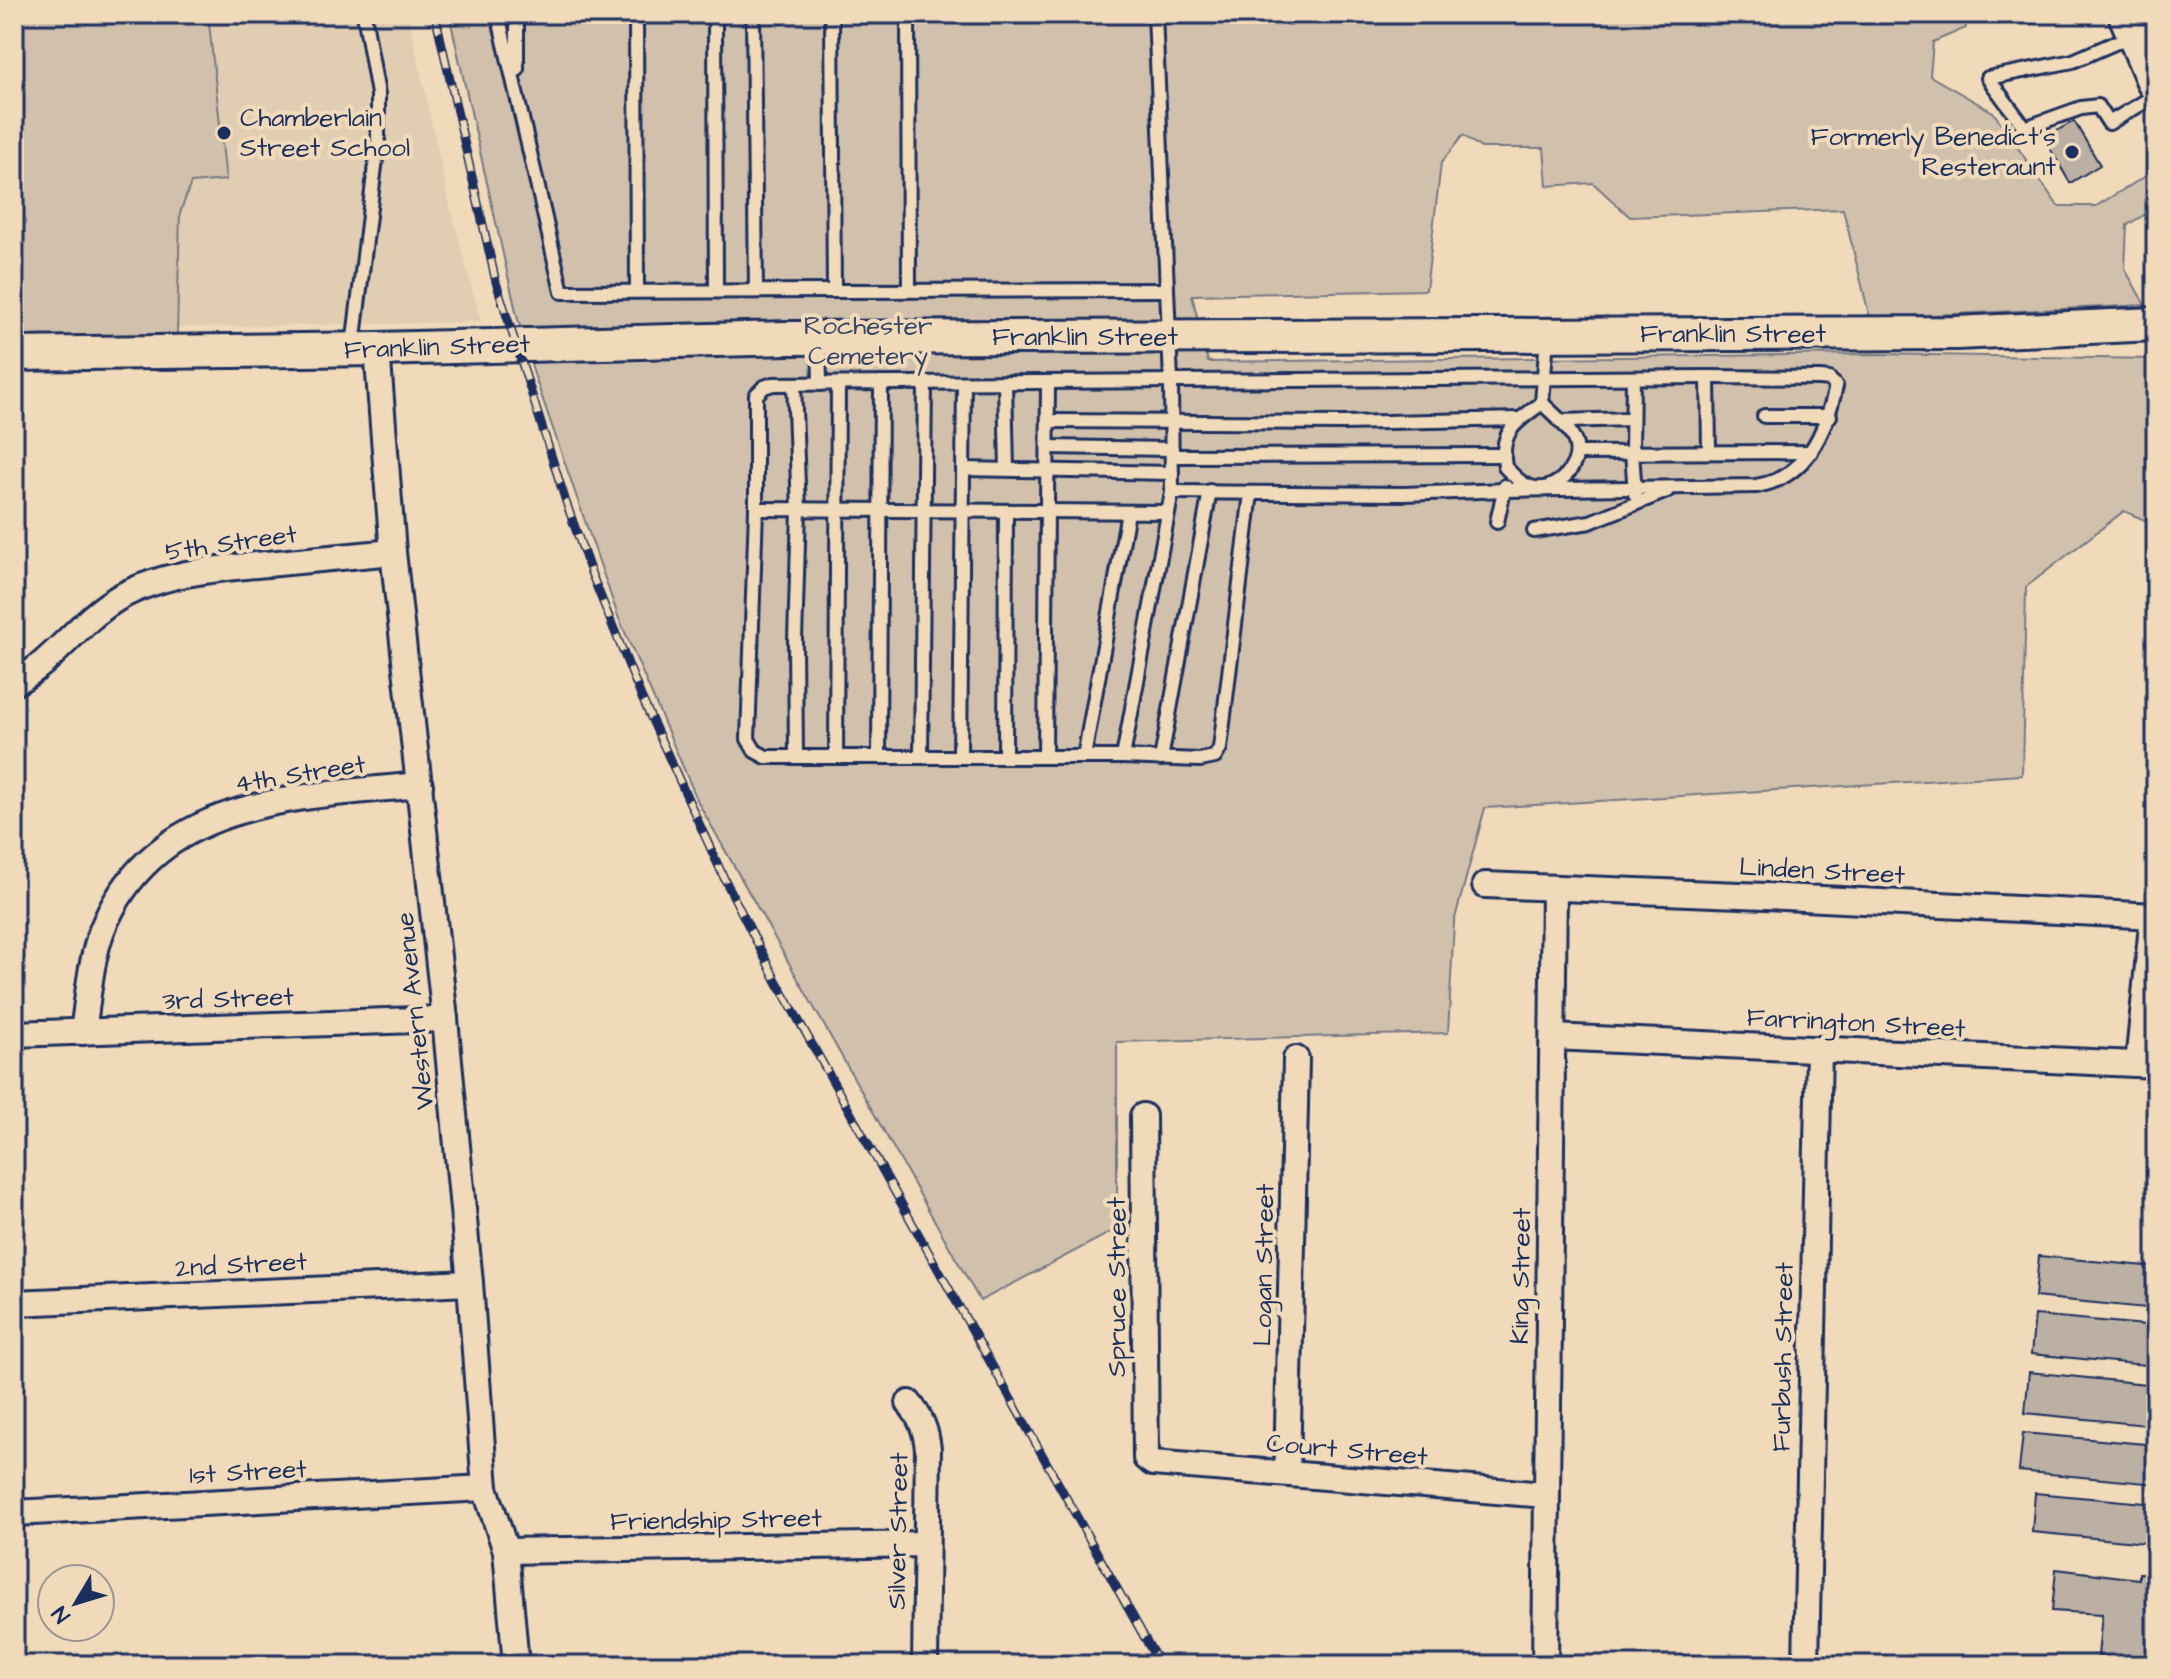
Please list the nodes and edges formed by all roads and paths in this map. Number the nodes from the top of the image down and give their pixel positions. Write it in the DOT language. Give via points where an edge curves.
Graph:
graph roads {
  1 [pos="364,14"];
  2 [pos="498,14"];
  3 [pos="517,14"];
  4 [pos="636,14"];
  5 [pos="715,14"];
  6 [pos="753,14"];
  7 [pos="832,14"];
  8 [pos="908,14"];
  9 [pos="1155,14"];
  10 [pos="2131,24"];
  11 [pos="2156,83"];
  12 [pos="518,93"];
  13 [pos="2156,95"];
  14 [pos="834,290"];
  15 [pos="909,290"];
  16 [pos="1165,290"];
  17 [pos="637,291"];
  18 [pos="716,291"];
  19 [pos="756,291"];
  20 [pos="2156,324"];
  21 [pos="1168,336"];
  22 [pos="1547,336"];
  23 [pos="819,338"];
  24 [pos="365,349"];
  25 [pos="14,354"];
  26 [pos="1708,377"];
  27 [pos="1545,378"];
  28 [pos="1633,378"];
  29 [pos="1171,381"];
  30 [pos="1048,382"];
  31 [pos="881,383"];
  32 [pos="925,383"];
  33 [pos="964,383"];
  34 [pos="1005,383"];
  35 [pos="794,384"];
  36 [pos="820,384"];
  37 [pos="838,384"];
  38 [pos="1542,403"];
  39 [pos="1764,416"];
  40 [pos="1830,416"];
  41 [pos="1520,419"];
  42 [pos="1632,419"];
  43 [pos="1048,421"];
  44 [pos="1560,421"];
  45 [pos="1171,422"];
  46 [pos="1048,447"];
  47 [pos="1709,451"];
  48 [pos="1172,452"];
  49 [pos="1632,452"];
  50 [pos="1811,452"];
  51 [pos="1577,453"];
  52 [pos="1504,461"];
  53 [pos="963,469"];
  54 [pos="1007,469"];
  55 [pos="1047,469"];
  56 [pos="1172,473"];
  57 [pos="1538,489"];
  58 [pos="1634,489"];
  59 [pos="1670,489"];
  60 [pos="1505,490"];
  61 [pos="1210,491"];
  62 [pos="1172,492"];
  63 [pos="1251,493"];
  64 [pos="1636,505"];
  65 [pos="756,509"];
  66 [pos="799,510"];
  67 [pos="836,510"];
  68 [pos="880,510"];
  69 [pos="924,511"];
  70 [pos="963,511"];
  71 [pos="1006,511"];
  72 [pos="1047,511"];
  73 [pos="1128,512"];
  74 [pos="1168,512"];
  75 [pos="1497,522"];
  76 [pos="1534,531"];
  77 [pos="393,552"];
  78 [pos="14,683"];
  79 [pos="960,756"];
  80 [pos="796,757"];
  81 [pos="836,757"];
  82 [pos="879,757"];
  83 [pos="921,757"];
  84 [pos="1005,757"];
  85 [pos="1045,757"];
  86 [pos="1084,757"];
  87 [pos="1123,757"];
  88 [pos="1161,759"];
  89 [pos="420,785"];
  90 [pos="1485,885"];
  91 [pos="1554,888"];
  92 [pos="2154,916"];
  93 [pos="445,1019"];
  94 [pos="83,1032"];
  95 [pos="14,1034"];
  96 [pos="1553,1037"];
  97 [pos="1819,1049"];
  98 [pos="1296,1059"];
  99 [pos="2147,1065"];
  100 [pos="1143,1116"];
  101 [pos="470,1283"];
  102 [pos="14,1303"];
  103 [pos="909,1403"];
  104 [pos="1146,1458"];
  105 [pos="1287,1473"];
  106 [pos="485,1488"];
  107 [pos="1546,1495"];
  108 [pos="14,1513"];
  109 [pos="926,1544"];
  110 [pos="506,1551"];
  111 [pos="516,1665"];
  112 [pos="925,1665"];
  113 [pos="1545,1665"];
  114 [pos="1806,1665"];
  1 -- 24 [label="lane" via="378,94"];
  2 -- 12 [label="lane"];
  3 -- 12 [label="lane"];
  4 -- 17 [label="lane"];
  5 -- 18 [label="lane"];
  6 -- 19 [label="lane"];
  7 -- 14 [label="lane"];
  8 -- 15 [label="lane"];
  9 -- 16 [label="lane"];
  10 -- 11 [label="main road"];
  10 -- 13 [label="lane" via="2073,61 1988,78 2025,128 2098,106 2109,123"];
  12 -- 17 [label="lane" via="562,292"];
  14 -- 15 [label="lane"];
  14 -- 19 [label="lane"];
  15 -- 16 [label="lane"];
  16 -- 21 [label="lane"];
  17 -- 18 [label="lane"];
  18 -- 19 [label="lane"];
  20 -- 22 [label="street, Franklin Street" via="1956,333"];
  21 -- 22 [label="street, Franklin Street"];
  21 -- 23 [label="street, Franklin Street"];
  21 -- 29 [label="lane"];
  22 -- 27 [label="lane"];
  23 -- 24 [label="street, Franklin Street"];
  23 -- 36 [label="lane"];
  24 -- 25 [label="street, Franklin Street"];
  24 -- 77 [label="street, Western Avenue"];
  26 -- 28 [label="lane"];
  26 -- 40 [label="lane" via="1829,379 1836,386"];
  26 -- 47 [label="lane"];
  27 -- 28 [label="lane"];
  27 -- 29 [label="lane"];
  27 -- 38 [label="lane"];
  28 -- 42 [label="lane"];
  29 -- 30 [label="lane"];
  29 -- 45 [label="lane"];
  30 -- 34 [label="lane"];
  30 -- 43 [label="lane"];
  31 -- 32 [label="lane"];
  31 -- 37 [label="lane"];
  31 -- 68 [label="lane"];
  32 -- 33 [label="lane"];
  32 -- 69 [label="lane"];
  33 -- 34 [label="lane"];
  33 -- 53 [label="lane"];
  34 -- 54 [label="lane"];
  35 -- 36 [label="lane"];
  35 -- 65 [label="lane" via="773,384 756,395"];
  35 -- 66 [label="lane"];
  36 -- 37 [label="lane"];
  37 -- 67 [label="lane"];
  38 -- 41 [label="lane"];
  38 -- 44 [label="lane"];
  39 -- 40 [label="lane"];
  40 -- 50 [label="lane"];
  41 -- 45 [label="lane"];
  41 -- 52 [label="lane" via="1509,430"];
  42 -- 44 [label="lane"];
  42 -- 49 [label="lane"];
  43 -- 45 [label="lane"];
  43 -- 46 [label="lane"];
  44 -- 51 [label="lane"];
  45 -- 48 [label="lane"];
  46 -- 48 [label="lane"];
  46 -- 55 [label="lane"];
  47 -- 49 [label="lane"];
  47 -- 50 [label="lane"];
  48 -- 52 [label="lane"];
  48 -- 56 [label="lane"];
  49 -- 51 [label="lane"];
  49 -- 58 [label="lane"];
  50 -- 59 [label="lane" via="1771,484"];
  51 -- 57 [label="lane" via="1565,476"];
  52 -- 57 [label="lane" via="1525,485"];
  52 -- 60 [label="lane"];
  53 -- 54 [label="lane"];
  53 -- 70 [label="lane"];
  54 -- 55 [label="lane"];
  55 -- 56 [label="lane"];
  55 -- 72 [label="lane"];
  56 -- 62 [label="lane"];
  57 -- 58 [label="lane"];
  57 -- 60 [label="lane"];
  58 -- 59 [label="lane"];
  58 -- 64 [label="lane"];
  59 -- 64 [label="lane"];
  60 -- 63 [label="lane"];
  60 -- 75 [label="lane"];
  61 -- 62 [label="lane"];
  61 -- 63 [label="lane"];
  61 -- 88 [label="lane"];
  62 -- 74 [label="lane"];
  63 -- 88 [label="lane" via="1220,748 1208,759"];
  64 -- 76 [label="lane" via="1590,522"];
  65 -- 66 [label="lane"];
  65 -- 80 [label="lane" via="748,739 766,757"];
  66 -- 67 [label="lane"];
  66 -- 80 [label="lane"];
  67 -- 68 [label="lane"];
  67 -- 81 [label="lane"];
  68 -- 69 [label="lane"];
  68 -- 82 [label="lane"];
  69 -- 70 [label="lane"];
  69 -- 83 [label="lane"];
  70 -- 71 [label="lane"];
  70 -- 79 [label="lane"];
  71 -- 72 [label="lane"];
  71 -- 84 [label="lane"];
  72 -- 73 [label="lane"];
  72 -- 85 [label="lane"];
  73 -- 74 [label="lane"];
  73 -- 86 [label="lane"];
  74 -- 87 [label="lane"];
  77 -- 78 [label="street, 5th Street" via="222,568 152,583 98,611"];
  77 -- 89 [label="street, Western Avenue"];
  79 -- 83 [label="lane"];
  79 -- 84 [label="lane"];
  80 -- 81 [label="lane"];
  81 -- 82 [label="lane"];
  82 -- 83 [label="lane"];
  84 -- 85 [label="lane"];
  85 -- 86 [label="lane"];
  86 -- 87 [label="lane"];
  87 -- 88 [label="lane"];
  89 -- 93 [label="street, Western Avenue"];
  89 -- 94 [label="street, 4th Street" via="265,803 219,817 177,839 142,869 113,909 95,955"];
  90 -- 91 [label="street, Linden Street"];
  91 -- 92 [label="street, Linden Street"];
  91 -- 96 [label="street, King Street"];
  92 -- 99 [label="street"];
  93 -- 94 [label="street, 3rd Street"];
  93 -- 101 [label="street, Western Avenue"];
  94 -- 95 [label="street, 3rd Street"];
  96 -- 97 [label="street, Farrington Street"];
  96 -- 107 [label="street, King Street"];
  97 -- 99 [label="street, Farrington Street"];
  97 -- 114 [label="street, Furbush Street"];
  98 -- 105 [label="street, Logan Street"];
  100 -- 104 [label="street, Spruce Street"];
  101 -- 102 [label="street, 2nd Street"];
  101 -- 106 [label="street, Western Avenue"];
  103 -- 109 [label="street, Silver Street" via="926,1434"];
  104 -- 105 [label="street, Court Street" via="1153,1463"];
  105 -- 107 [label="street, Court Street"];
  106 -- 108 [label="street, 1st Street"];
  106 -- 110 [label="street, Western Avenue"];
  107 -- 113 [label="street, King Street"];
  109 -- 110 [label="street, Friendship Street"];
  109 -- 112 [label="street, Silver Street"];
  110 -- 111 [label="street, Western Avenue"];
}
